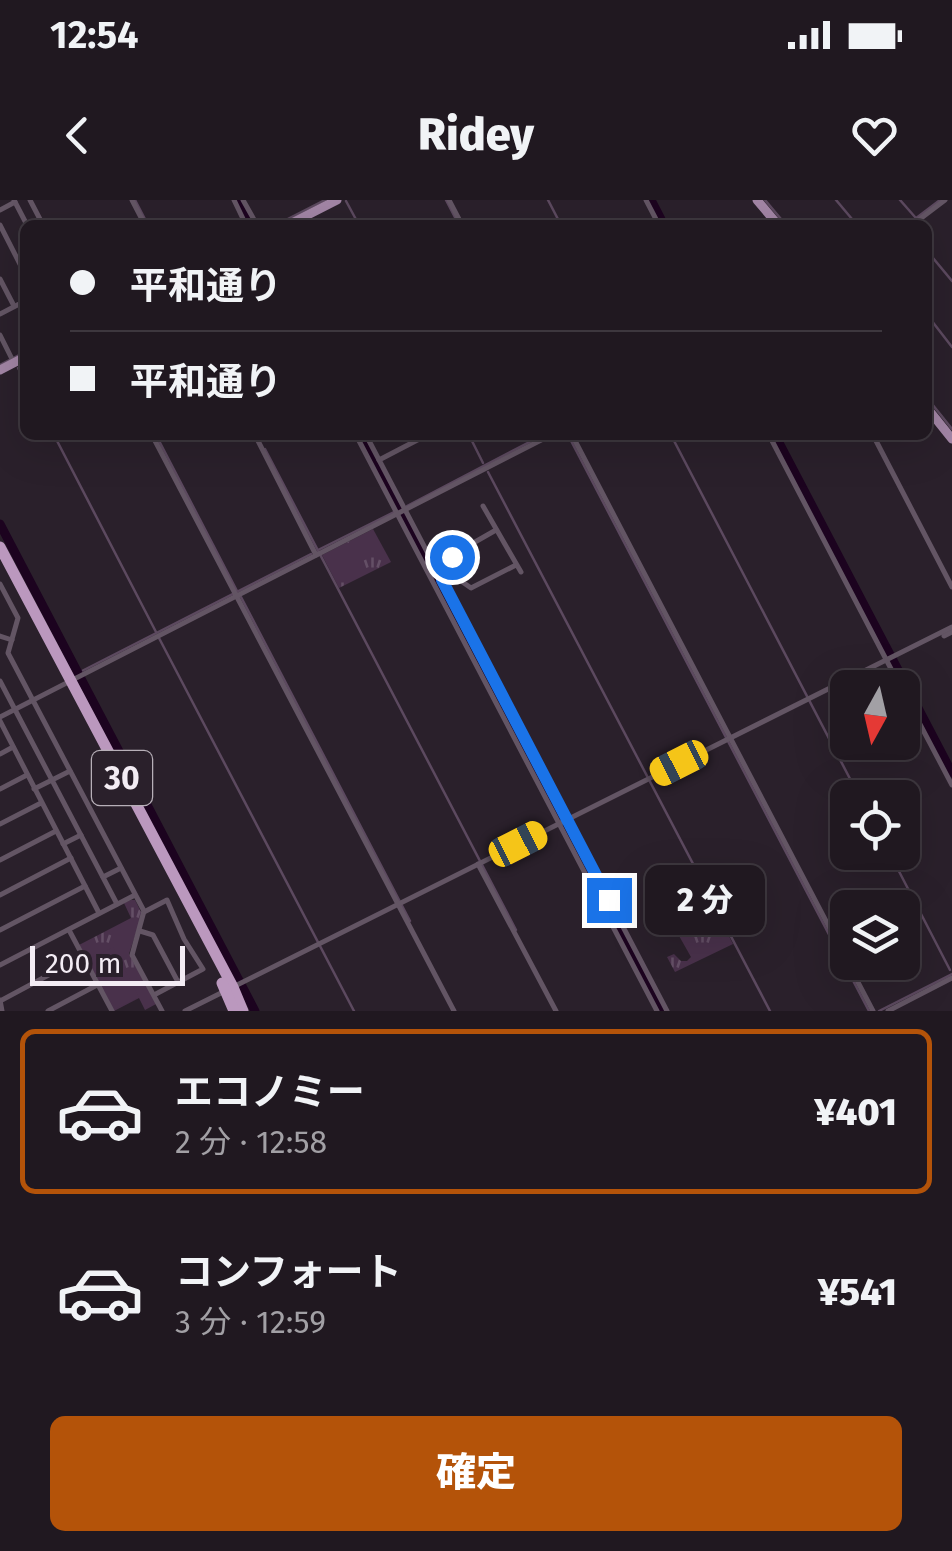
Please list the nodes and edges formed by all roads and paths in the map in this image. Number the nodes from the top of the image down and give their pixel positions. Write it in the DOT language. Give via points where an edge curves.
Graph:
graph roads {
  1 [pos="337,200"];
  2 [pos="756,200"];
  3 [pos="945,200"];
  4 [pos="15,201"];
  5 [pos="0,210"];
  6 [pos="298,220"];
  7 [pos="774,220"];
  8 [pos="919,220"];
  9 [pos="0,226"];
  10 [pos="20,264"];
  11 [pos="0,280"];
  12 [pos="20,303"];
  13 [pos="14,306"];
  14 [pos="0,314"];
  15 [pos="0,336"];
  16 [pos="20,359"];
  17 [pos="12,360"];
  18 [pos="0,370"];
  19 [pos="932,414"];
  20 [pos="952,439"];
  21 [pos="155,440"];
  22 [pos="258,440"];
  23 [pos="359,440"];
  24 [pos="370,440"];
  25 [pos="418,440"];
  26 [pos="541,440"];
  27 [pos="575,440"];
  28 [pos="772,440"];
  29 [pos="876,440"];
  30 [pos="379,460"];
  31 [pos="484,506"];
  32 [pos="399,512"];
  33 [pos="496,530"];
  34 [pos="0,547"];
  35 [pos="317,553"];
  36 [pos="0,562"];
  37 [pos="516,564"];
  38 [pos="521,572"];
  39 [pos="450,576"];
  40 [pos="442,580"];
  41 [pos="0,584"];
  42 [pos="952,587"];
  43 [pos="235,594"];
  44 [pos="951,630"];
  45 [pos="0,636"];
  46 [pos="944,636"];
  47 [pos="12,640"];
  48 [pos="889,658"];
  49 [pos="894,670"];
  50 [pos="73,679"];
  51 [pos="0,680"];
  52 [pos="33,699"];
  53 [pos="15,709"];
  54 [pos="0,719"];
  55 [pos="920,724"];
  56 [pos="728,738"];
  57 [pos="13,747"];
  58 [pos="0,754"];
  59 [pos="70,771"];
  60 [pos="28,775"];
  61 [pos="52,780"];
  62 [pos="952,785"];
  63 [pos="0,789"];
  64 [pos="34,789"];
  65 [pos="42,803"];
  66 [pos="562,822"];
  67 [pos="0,824"];
  68 [pos="56,831"];
  69 [pos="81,835"];
  70 [pos="63,844"];
  71 [pos="70,858"];
  72 [pos="0,860"];
  73 [pos="480,863"];
  74 [pos="121,868"];
  75 [pos="103,877"];
  76 [pos="85,886"];
  77 [pos="0,895"];
  78 [pos="135,896"];
  79 [pos="117,904"];
  80 [pos="399,904"];
  81 [pos="144,912"];
  82 [pos="100,913"];
  83 [pos="68,929"];
  84 [pos="0,930"];
  85 [pos="139,931"];
  86 [pos="84,956"];
  87 [pos="0,965"];
  88 [pos="952,978"];
  89 [pos="178,982"];
  90 [pos="99,984"];
  91 [pos="235,986"];
  92 [pos="154,995"];
  93 [pos="0,1000"];
  94 [pos="188,1010"];
  95 [pos="2,1011"];
  96 [pos="48,1011"];
  97 [pos="112,1011"];
  98 [pos="162,1011"];
  99 [pos="234,1011"];
  100 [pos="243,1011"];
  101 [pos="454,1011"];
  102 [pos="556,1011"];
  103 [pos="657,1011"];
  104 [pos="667,1011"];
  105 [pos="872,1011"];
  106 [pos="888,1011"];
  1 -- 6 [label="main road"];
  2 -- 7 [label="main road"];
  3 -- 8 [label="street"];
  4 -- 5 [label="street"];
  9 -- 10 [label="street"];
  11 -- 13 [label="street"];
  12 -- 13 [label="street"];
  13 -- 14 [label="street"];
  15 -- 17 [label="street"];
  16 -- 17 [label="main road"];
  17 -- 18 [label="main road"];
  19 -- 20 [label="main road"];
  21 -- 43 [label="street"];
  22 -- 35 [label="street"];
  23 -- 32 [label="street"];
  24 -- 30 [label="street"];
  25 -- 30 [label="street"];
  26 -- 32 [label="street"];
  27 -- 56 [label="street"];
  28 -- 48 [label="street"];
  29 -- 42 [label="street"];
  30 -- 32 [label="street"];
  31 -- 33 [label="street"];
  32 -- 35 [label="street"];
  32 -- 40 [label="street"];
  32 -- 66 [label="street"];
  33 -- 37 [label="street"];
  33 -- 39 [label="street" via="454,554"];
  34 -- 50 [label="highway, 30"];
  35 -- 43 [label="street"];
  36 -- 50 [label="highway, 30"];
  37 -- 38 [label="street"];
  37 -- 39 [label="street" via="471,588"];
  39 -- 40 [label="street"];
  40 -- 66 [label="street"];
  41 -- 47 [label="street" via="18,618"];
  43 -- 50 [label="street"];
  43 -- 80 [label="street"];
  44 -- 46 [label="street"];
  44 -- 48 [label="street"];
  45 -- 47 [label="street"];
  47 -- 52 [label="street" via="8,653"];
  48 -- 49 [label="street"];
  48 -- 56 [label="street"];
  50 -- 52 [label="street"];
  50 -- 91 [label="highway, 30"];
  51 -- 53 [label="street"];
  52 -- 53 [label="street"];
  52 -- 59 [label="street"];
  53 -- 54 [label="street"];
  53 -- 61 [label="street"];
  54 -- 57 [label="street"];
  55 -- 62 [label="street"];
  56 -- 66 [label="street"];
  56 -- 105 [label="street"];
  57 -- 58 [label="street"];
  57 -- 60 [label="street"];
  59 -- 61 [label="street"];
  59 -- 74 [label="street"];
  60 -- 63 [label="street"];
  60 -- 64 [label="street"];
  61 -- 64 [label="street"];
  61 -- 69 [label="street"];
  64 -- 65 [label="street"];
  65 -- 67 [label="street"];
  65 -- 68 [label="street"];
  66 -- 73 [label="street"];
  66 -- 103 [label="street"];
  66 -- 104 [label="street"];
  68 -- 70 [label="street"];
  68 -- 72 [label="street"];
  69 -- 70 [label="street"];
  69 -- 75 [label="street"];
  70 -- 71 [label="street"];
  71 -- 76 [label="street"];
  71 -- 77 [label="street"];
  73 -- 80 [label="street"];
  73 -- 102 [label="street"];
  74 -- 75 [label="street"];
  74 -- 78 [label="street"];
  75 -- 79 [label="street"];
  76 -- 82 [label="street"];
  76 -- 84 [label="street"];
  78 -- 79 [label="street"];
  78 -- 81 [label="street"];
  79 -- 82 [label="street"];
  80 -- 91 [label="street"];
  80 -- 101 [label="street"];
  81 -- 85 [label="street"];
  81 -- 89 [label="street" via="166,900 203,969"];
  82 -- 83 [label="street"];
  83 -- 86 [label="street"];
  83 -- 87 [label="street"];
  85 -- 89 [label="street" via="153,936"];
  85 -- 92 [label="street" via="132,955"];
  86 -- 90 [label="street"];
  86 -- 93 [label="street"];
  88 -- 106 [label="street"];
  89 -- 92 [label="street"];
  90 -- 96 [label="street"];
  90 -- 97 [label="street"];
  91 -- 94 [label="street"];
  91 -- 99 [label="highway, 30"];
  91 -- 100 [label="highway, 30"];
  92 -- 98 [label="street"];
  93 -- 95 [label="street"];
}
